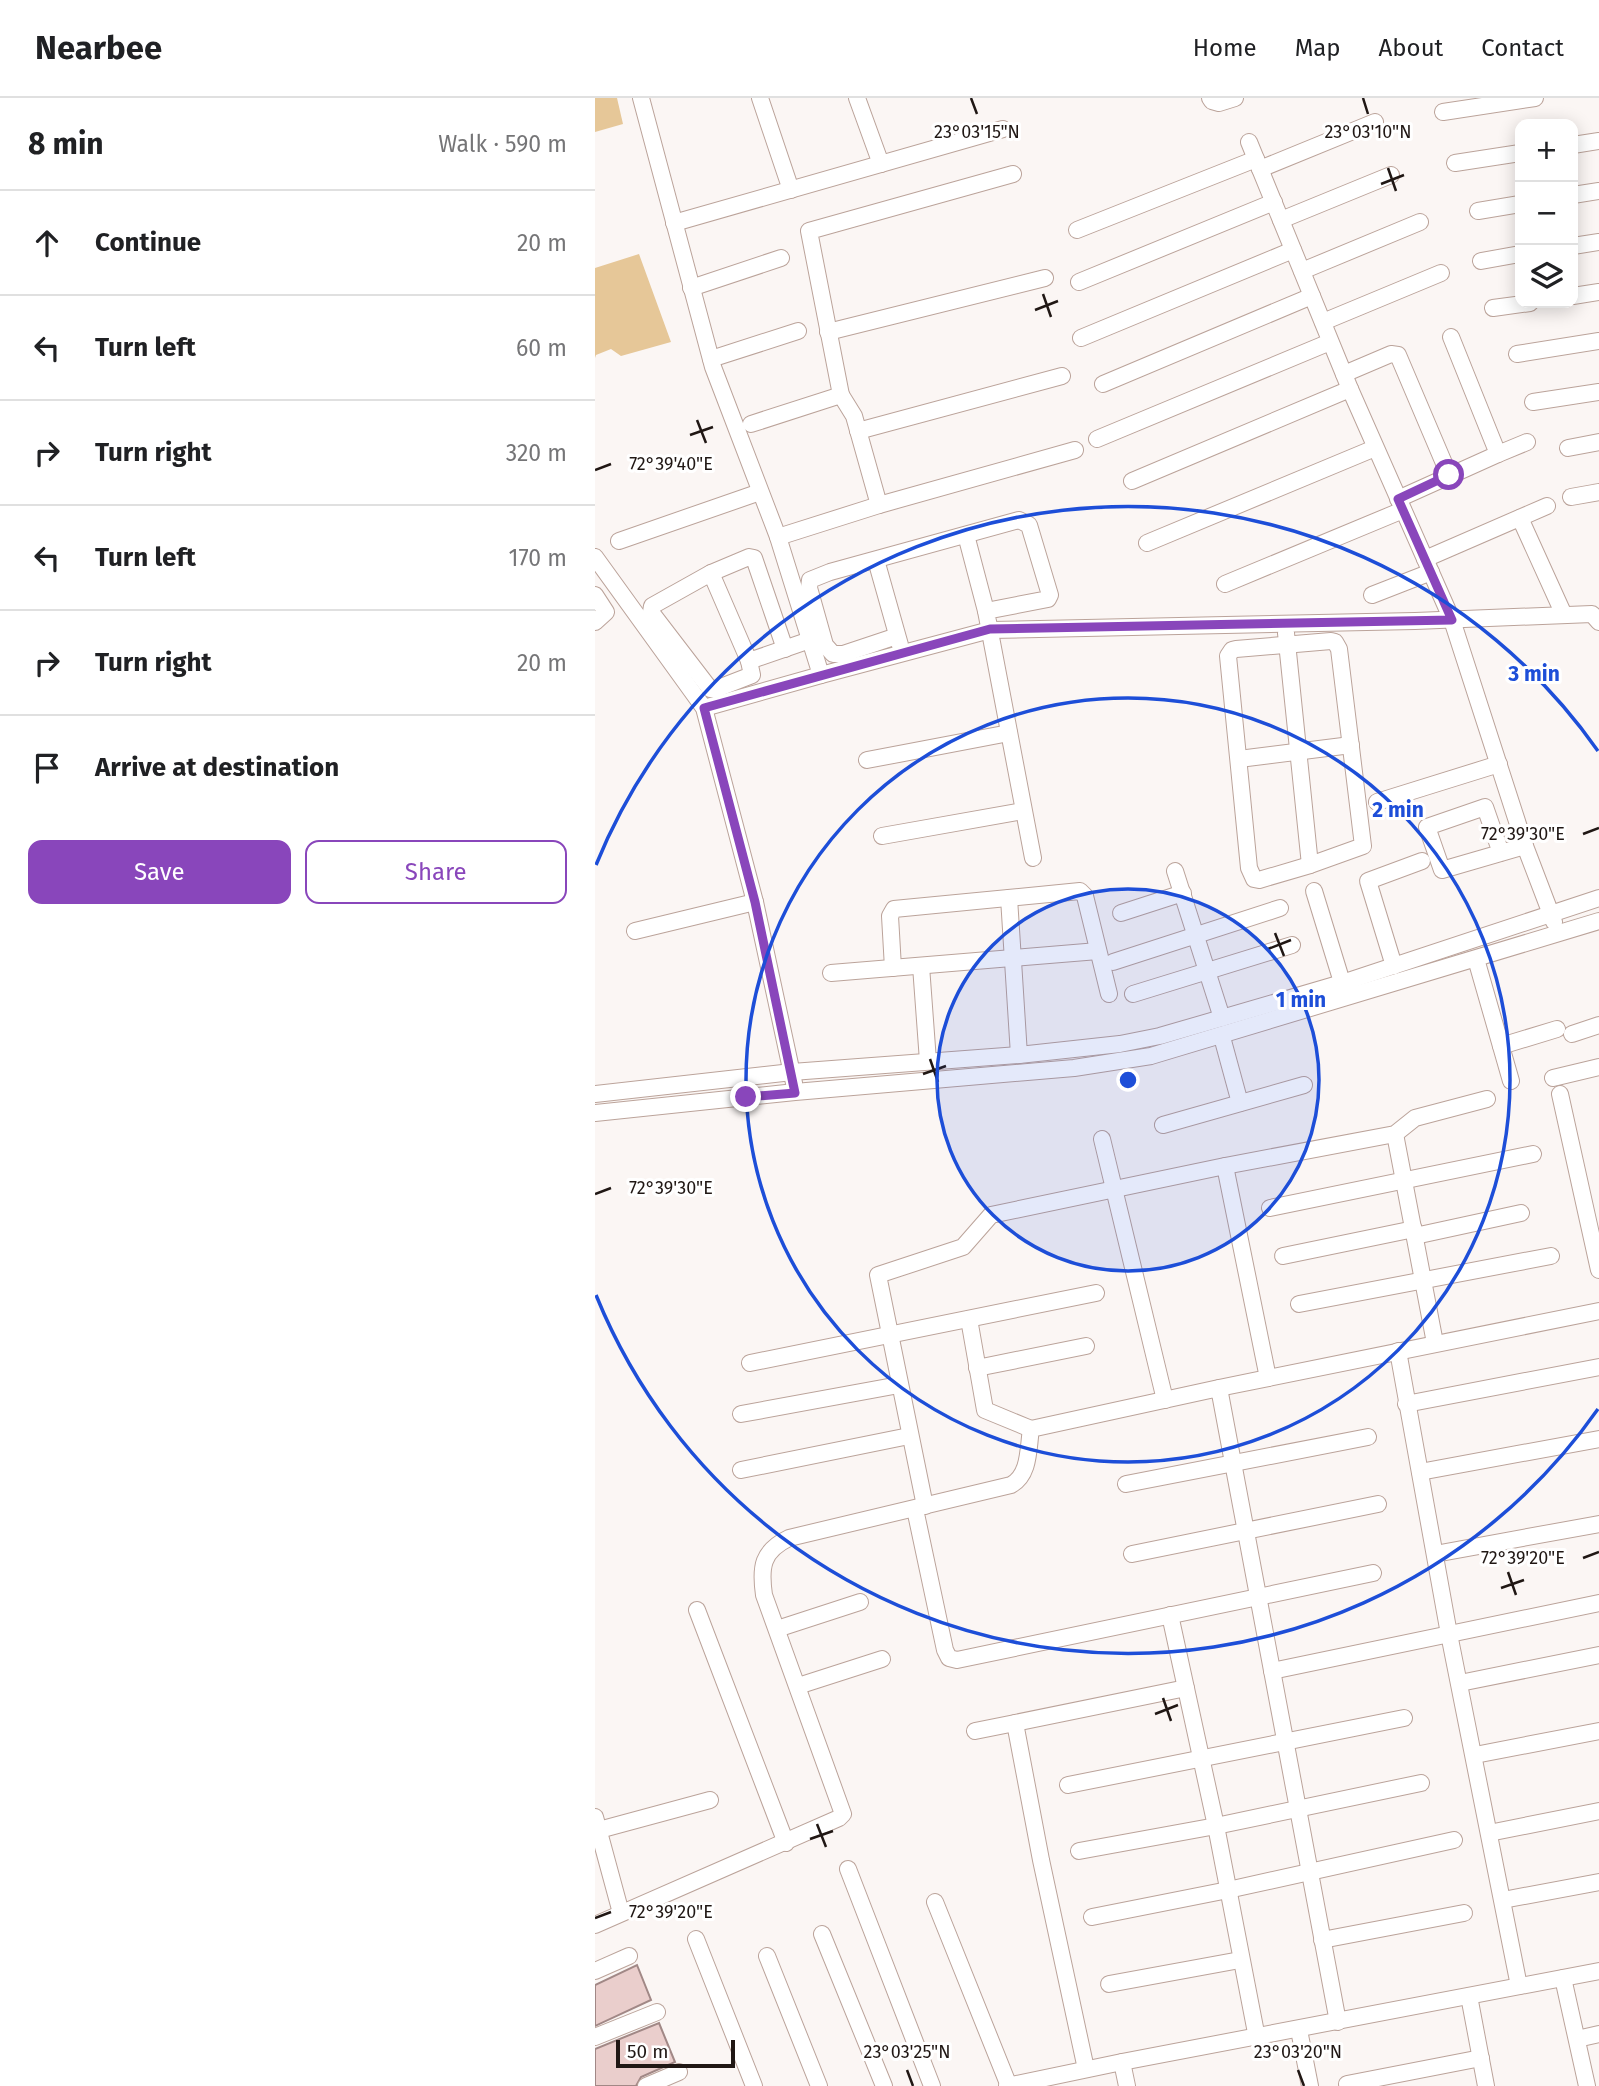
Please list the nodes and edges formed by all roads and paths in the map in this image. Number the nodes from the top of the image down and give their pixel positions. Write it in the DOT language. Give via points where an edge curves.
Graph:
graph roads {
  1 [pos="641,98"];
  2 [pos="760,98"];
  3 [pos="857,98"];
  4 [pos="1210,98"];
  5 [pos="1235,98"];
  6 [pos="1535,98"];
  7 [pos="1443,112"];
  8 [pos="1375,122"];
  9 [pos="1003,129"];
  10 [pos="1599,141"];
  11 [pos="1249,142"];
  12 [pos="1578,144"];
  13 [pos="1515,154"];
  14 [pos="1455,163"];
  15 [pos="881,164"];
  16 [pos="1258,164"];
  17 [pos="1013,174"];
  18 [pos="1391,175"];
  19 [pos="791,190"];
  20 [pos="1599,191"];
  21 [pos="1578,194"];
  22 [pos="1274,202"];
  23 [pos="1515,205"];
  24 [pos="1478,211"];
  25 [pos="1280,219"];
  26 [pos="1420,222"];
  27 [pos="674,223"];
  28 [pos="1077,230"];
  29 [pos="1599,242"];
  30 [pos="1578,245"];
  31 [pos="1293,250"];
  32 [pos="1515,255"];
  33 [pos="781,258"];
  34 [pos="1481,261"];
  35 [pos="1302,271"];
  36 [pos="1441,273"];
  37 [pos="1045,278"];
  38 [pos="1079,282"];
  39 [pos="691,288"];
  40 [pos="1599,292"];
  41 [pos="1578,295"];
  42 [pos="1312,296"];
  43 [pos="1515,305"];
  44 [pos="1493,308"];
  45 [pos="1323,322"];
  46 [pos="798,331"];
  47 [pos="828,332"];
  48 [pos="1451,337"];
  49 [pos="1081,338"];
  50 [pos="1599,341"];
  51 [pos="1330,342"];
  52 [pos="1517,354"];
  53 [pos="711,359"];
  54 [pos="1062,376"];
  55 [pos="1347,381"];
  56 [pos="1103,384"];
  57 [pos="1599,392"];
  58 [pos="841,396"];
  59 [pos="1534,402"];
  60 [pos="751,424"];
  61 [pos="858,431"];
  62 [pos="1097,439"];
  63 [pos="1527,442"];
  64 [pos="1599,442"];
  65 [pos="1375,448"];
  66 [pos="1568,448"];
  67 [pos="1075,450"];
  68 [pos="1498,454"];
  69 [pos="1449,475"];
  70 [pos="1132,481"];
  71 [pos="760,492"];
  72 [pos="1599,492"];
  73 [pos="1571,496"];
  74 [pos="879,505"];
  75 [pos="1400,505"];
  76 [pos="1547,506"];
  77 [pos="1520,518"];
  78 [pos="966,534"];
  79 [pos="778,537"];
  80 [pos="619,541"];
  81 [pos="1147,543"];
  82 [pos="876,560"];
  83 [pos="597,562"];
  84 [pos="1428,566"];
  85 [pos="711,573"];
  86 [pos="1225,584"];
  87 [pos="595,594"];
  88 [pos="1372,595"];
  89 [pos="986,611"];
  90 [pos="1564,615"];
  91 [pos="1452,620"];
  92 [pos="595,622"];
  93 [pos="1599,622"];
  94 [pos="1285,624"];
  95 [pos="990,629"];
  96 [pos="897,636"];
  97 [pos="810,640"];
  98 [pos="1287,643"];
  99 [pos="785,649"];
  100 [pos="902,653"];
  101 [pos="750,661"];
  102 [pos="821,675"];
  103 [pos="704,708"];
  104 [pos="1009,733"];
  105 [pos="1351,744"];
  106 [pos="1298,751"];
  107 [pos="1239,759"];
  108 [pos="867,760"];
  109 [pos="1499,764"];
  110 [pos="1377,802"];
  111 [pos="1023,811"];
  112 [pos="882,836"];
  113 [pos="1525,846"];
  114 [pos="1501,853"];
  115 [pos="1033,858"];
  116 [pos="1422,860"];
  117 [pos="1310,865"];
  118 [pos="1175,870"];
  119 [pos="1314,891"];
  120 [pos="1183,893"];
  121 [pos="1009,898"];
  122 [pos="1599,898"];
  123 [pos="755,902"];
  124 [pos="1280,908"];
  125 [pos="1121,913"];
  126 [pos="1551,914"];
  127 [pos="1599,921"];
  128 [pos="635,931"];
  129 [pos="1558,934"];
  130 [pos="1196,935"];
  131 [pos="1292,945"];
  132 [pos="1098,951"];
  133 [pos="1013,959"];
  134 [pos="1476,959"];
  135 [pos="1113,962"];
  136 [pos="921,966"];
  137 [pos="1394,966"];
  138 [pos="893,968"];
  139 [pos="1208,971"];
  140 [pos="831,973"];
  141 [pos="1344,991"];
  142 [pos="1109,994"];
  143 [pos="1133,995"];
  144 [pos="1222,1018"];
  145 [pos="1599,1025"];
  146 [pos="1222,1037"];
  147 [pos="1501,1046"];
  148 [pos="1019,1055"];
  149 [pos="928,1061"];
  150 [pos="1599,1067"];
  151 [pos="792,1072"];
  152 [pos="1553,1078"];
  153 [pos="1511,1081"];
  154 [pos="1304,1085"];
  155 [pos="795,1093"];
  156 [pos="595,1094"];
  157 [pos="1560,1094"];
  158 [pos="1487,1099"];
  159 [pos="1240,1103"];
  160 [pos="595,1113"];
  161 [pos="1163,1125"];
  162 [pos="1395,1134"];
  163 [pos="1102,1139"];
  164 [pos="1533,1154"];
  165 [pos="1225,1166"];
  166 [pos="1405,1181"];
  167 [pos="1114,1191"];
  168 [pos="1271,1208"];
  169 [pos="1521,1213"];
  170 [pos="1415,1232"];
  171 [pos="1283,1256"];
  172 [pos="1551,1256"];
  173 [pos="1599,1270"];
  174 [pos="1425,1282"];
  175 [pos="1096,1293"];
  176 [pos="1299,1304"];
  177 [pos="1599,1311"];
  178 [pos="969,1319"];
  179 [pos="889,1335"];
  180 [pos="1435,1343"];
  181 [pos="1086,1346"];
  182 [pos="1398,1351"];
  183 [pos="750,1363"];
  184 [pos="1599,1367"];
  185 [pos="977,1368"];
  186 [pos="1268,1378"];
  187 [pos="899,1385"];
  188 [pos="1219,1388"];
  189 [pos="1165,1400"];
  190 [pos="1406,1404"];
  191 [pos="741,1414"];
  192 [pos="1031,1429"];
  193 [pos="909,1436"];
  194 [pos="1368,1437"];
  195 [pos="1599,1439"];
  196 [pos="1233,1463"];
  197 [pos="741,1470"];
  198 [pos="1420,1472"];
  199 [pos="1126,1484"];
  200 [pos="1378,1504"];
  201 [pos="920,1508"];
  202 [pos="1599,1524"];
  203 [pos="1245,1531"];
  204 [pos="1132,1554"];
  205 [pos="1436,1554"];
  206 [pos="1373,1573"];
  207 [pos="1258,1598"];
  208 [pos="860,1602"];
  209 [pos="1599,1603"];
  210 [pos="697,1610"];
  211 [pos="1170,1615"];
  212 [pos="777,1629"];
  213 [pos="1449,1634"];
  214 [pos="1599,1655"];
  215 [pos="883,1659"];
  216 [pos="1272,1671"];
  217 [pos="1459,1683"];
  218 [pos="798,1686"];
  219 [pos="1186,1688"];
  220 [pos="1403,1718"];
  221 [pos="1015,1723"];
  222 [pos="975,1731"];
  223 [pos="1599,1731"];
  224 [pos="1285,1742"];
  225 [pos="1475,1755"];
  226 [pos="1202,1759"];
  227 [pos="1421,1783"];
  228 [pos="1068,1785"];
  229 [pos="710,1800"];
  230 [pos="1298,1810"];
  231 [pos="1599,1811"];
  232 [pos="597,1824"];
  233 [pos="1216,1826"];
  234 [pos="1489,1833"];
  235 [pos="1454,1840"];
  236 [pos="786,1843"];
  237 [pos="1079,1851"];
  238 [pos="848,1869"];
  239 [pos="1310,1871"];
  240 [pos="1599,1882"];
  241 [pos="1228,1890"];
  242 [pos="1503,1900"];
  243 [pos="935,1902"];
  244 [pos="621,1913"];
  245 [pos="1464,1913"];
  246 [pos="1092,1917"];
  247 [pos="595,1925"];
  248 [pos="823,1934"];
  249 [pos="696,1938"];
  250 [pos="1322,1940"];
  251 [pos="629,1956"];
  252 [pos="767,1956"];
  253 [pos="1240,1960"];
  254 [pos="595,1971"];
  255 [pos="1599,1971"];
  256 [pos="1563,1978"];
  257 [pos="1109,1984"];
  258 [pos="1519,1986"];
  259 [pos="1469,1996"];
  260 [pos="657,2012"];
  261 [pos="1338,2022"];
  262 [pos="1299,2030"];
  263 [pos="1599,2034"];
  264 [pos="595,2037"];
  265 [pos="1257,2038"];
  266 [pos="1577,2039"];
  267 [pos="1481,2058"];
  268 [pos="1122,2062"];
  269 [pos="1086,2069"];
  270 [pos="680,2072"];
  271 [pos="1032,2083"];
  272 [pos="1347,2084"];
  273 [pos="646,2086"];
  274 [pos="754,2086"];
  275 [pos="819,2086"];
  276 [pos="884,2086"];
  277 [pos="932,2086"];
  278 [pos="1008,2086"];
  279 [pos="1127,2086"];
  280 [pos="1310,2086"];
  281 [pos="1486,2086"];
  282 [pos="1587,2086"];
  1 -- 27 [label="street"];
  2 -- 19 [label="street"];
  3 -- 15 [label="street"];
  4 -- 5 [label="street" via="1219,103"];
  6 -- 7 [label="street"];
  8 -- 16 [label="street"];
  9 -- 15 [label="street"];
  10 -- 12 [label="street"];
  11 -- 16 [label="street"];
  13 -- 14 [label="street"];
  15 -- 19 [label="street"];
  16 -- 22 [label="street"];
  16 -- 28 [label="street"];
  17 -- 47 [label="street" via="809,231"];
  18 -- 25 [label="street"];
  19 -- 27 [label="street"];
  20 -- 21 [label="street"];
  22 -- 25 [label="street"];
  22 -- 38 [label="street"];
  23 -- 24 [label="street"];
  25 -- 31 [label="street"];
  26 -- 35 [label="street"];
  27 -- 39 [label="street"];
  29 -- 30 [label="street"];
  31 -- 35 [label="street"];
  31 -- 49 [label="street"];
  32 -- 34 [label="street"];
  33 -- 39 [label="street"];
  35 -- 42 [label="street"];
  36 -- 45 [label="street"];
  37 -- 47 [label="street"];
  39 -- 53 [label="street"];
  40 -- 41 [label="street"];
  42 -- 45 [label="street"];
  42 -- 56 [label="street"];
  43 -- 44 [label="street"];
  45 -- 51 [label="street"];
  46 -- 53 [label="street"];
  47 -- 58 [label="street"];
  48 -- 68 [label="street"];
  50 -- 52 [label="street"];
  51 -- 55 [label="street"];
  51 -- 62 [label="street"];
  53 -- 71 [label="street"];
  54 -- 61 [label="street"];
  55 -- 65 [label="street"];
  55 -- 69 [label="street" via="1391,354 1398,355"];
  55 -- 70 [label="street"];
  57 -- 59 [label="street"];
  58 -- 60 [label="street"];
  58 -- 61 [label="street"];
  61 -- 74 [label="street"];
  63 -- 68 [label="street"];
  64 -- 66 [label="street"];
  65 -- 75 [label="street"];
  65 -- 81 [label="street"];
  67 -- 74 [label="street"];
  68 -- 69 [label="street"];
  69 -- 75 [label="street"];
  71 -- 79 [label="street"];
  71 -- 80 [label="street"];
  72 -- 73 [label="street"];
  74 -- 79 [label="street"];
  75 -- 84 [label="street"];
  75 -- 86 [label="street"];
  76 -- 77 [label="street"];
  77 -- 84 [label="street"];
  77 -- 90 [label="street"];
  78 -- 82 [label="street"];
  78 -- 89 [label="street"];
  78 -- 89 [label="street" via="1025,521 1050,595 1045,601"];
  79 -- 97 [label="street"];
  82 -- 96 [label="street"];
  82 -- 96 [label="street" via="816,577 809,588 825,645 833,654"];
  83 -- 103 [label="street"];
  84 -- 88 [label="street"];
  84 -- 91 [label="street"];
  85 -- 99 [label="street" via="754,558"];
  85 -- 101 [label="street"];
  85 -- 101 [label="street" via="652,606 652,612 710,689 752,675"];
  87 -- 92 [label="street" via="606,612"];
  89 -- 95 [label="street"];
  90 -- 91 [label="street"];
  90 -- 93 [label="street" via="1592,614"];
  91 -- 94 [label="street"];
  91 -- 109 [label="street"];
  94 -- 95 [label="street"];
  94 -- 98 [label="street"];
  95 -- 100 [label="street"];
  95 -- 104 [label="street"];
  96 -- 100 [label="street"];
  97 -- 99 [label="street"];
  97 -- 102 [label="street"];
  98 -- 105 [label="street" via="1331,641 1337,645"];
  98 -- 106 [label="street"];
  98 -- 107 [label="street" via="1232,650 1228,656"];
  99 -- 101 [label="street"];
  100 -- 102 [label="street"];
  102 -- 103 [label="street"];
  103 -- 123 [label="street"];
  104 -- 108 [label="street"];
  104 -- 111 [label="street"];
  105 -- 106 [label="street"];
  105 -- 117 [label="street" via="1363,846"];
  106 -- 107 [label="street"];
  106 -- 117 [label="street"];
  107 -- 117 [label="street" via="1251,875 1259,880"];
  109 -- 110 [label="street"];
  109 -- 113 [label="street"];
  111 -- 112 [label="street"];
  111 -- 115 [label="street"];
  113 -- 114 [label="street"];
  113 -- 126 [label="street"];
  114 -- 114 [label="street" via="1485,807 1427,827 1442,870"];
  116 -- 137 [label="street" via="1368,881"];
  118 -- 120 [label="street"];
  119 -- 141 [label="street"];
  120 -- 125 [label="street"];
  120 -- 130 [label="street"];
  121 -- 132 [label="street" via="1082,892"];
  121 -- 133 [label="street"];
  121 -- 138 [label="street" via="894,909 890,916"];
  122 -- 126 [label="street"];
  123 -- 128 [label="street"];
  123 -- 151 [label="street"];
  124 -- 130 [label="street"];
  126 -- 129 [label="street"];
  126 -- 137 [label="street"];
  127 -- 129 [label="street"];
  129 -- 134 [label="street"];
  130 -- 135 [label="street"];
  130 -- 139 [label="street"];
  131 -- 139 [label="street"];
  132 -- 133 [label="street"];
  132 -- 142 [label="street"];
  133 -- 136 [label="street"];
  133 -- 148 [label="street"];
  134 -- 141 [label="street"];
  134 -- 147 [label="street"];
  136 -- 138 [label="street"];
  136 -- 149 [label="street"];
  137 -- 141 [label="street"];
  138 -- 140 [label="street"];
  139 -- 143 [label="street"];
  139 -- 144 [label="street"];
  141 -- 144 [label="street"];
  141 -- 146 [label="street"];
  144 -- 148 [label="street" via="1120,1044"];
  145 -- 147 [label="street"];
  146 -- 155 [label="street" via="1151,1056 1073,1068"];
  146 -- 159 [label="street"];
  147 -- 153 [label="street"];
  148 -- 149 [label="street"];
  149 -- 151 [label="street"];
  150 -- 152 [label="street"];
  151 -- 155 [label="street"];
  151 -- 156 [label="street"];
  154 -- 159 [label="street"];
  155 -- 160 [label="street"];
  157 -- 173 [label="street"];
  158 -- 162 [label="street" via="1415,1118"];
  159 -- 161 [label="street"];
  162 -- 165 [label="street"];
  162 -- 166 [label="street"];
  163 -- 167 [label="street"];
  164 -- 166 [label="street"];
  165 -- 167 [label="street"];
  165 -- 186 [label="street"];
  166 -- 168 [label="street"];
  166 -- 170 [label="street"];
  167 -- 179 [label="street" via="991,1215 963,1247 878,1275"];
  167 -- 189 [label="street"];
  169 -- 170 [label="street"];
  170 -- 171 [label="street"];
  170 -- 174 [label="street"];
  172 -- 174 [label="street"];
  174 -- 176 [label="street"];
  174 -- 180 [label="street"];
  175 -- 178 [label="street"];
  177 -- 180 [label="street"];
  178 -- 179 [label="street"];
  178 -- 185 [label="street"];
  179 -- 183 [label="street"];
  179 -- 187 [label="street"];
  180 -- 182 [label="street"];
  181 -- 185 [label="street"];
  182 -- 186 [label="street"];
  182 -- 190 [label="street"];
  184 -- 190 [label="street"];
  185 -- 192 [label="street" via="985,1410"];
  186 -- 188 [label="street"];
  187 -- 191 [label="street"];
  187 -- 193 [label="street"];
  188 -- 189 [label="street"];
  188 -- 196 [label="street"];
  189 -- 192 [label="street"];
  190 -- 198 [label="street"];
  192 -- 201 [label="street" via="1025,1471 1019,1481"];
  193 -- 197 [label="street"];
  193 -- 201 [label="street"];
  194 -- 196 [label="street"];
  195 -- 198 [label="street"];
  196 -- 199 [label="street"];
  196 -- 203 [label="street"];
  198 -- 205 [label="street"];
  200 -- 203 [label="street"];
  201 -- 211 [label="street" via="949,1658"];
  201 -- 212 [label="street" via="776,1544 764,1563 762,1583"];
  202 -- 205 [label="street"];
  203 -- 204 [label="street"];
  203 -- 207 [label="street"];
  205 -- 213 [label="street"];
  206 -- 207 [label="street"];
  207 -- 211 [label="street"];
  207 -- 216 [label="street"];
  208 -- 212 [label="street"];
  209 -- 213 [label="street"];
  210 -- 236 [label="street"];
  211 -- 219 [label="street"];
  212 -- 218 [label="street"];
  213 -- 216 [label="street"];
  213 -- 217 [label="street"];
  214 -- 217 [label="street"];
  215 -- 218 [label="street"];
  216 -- 224 [label="street"];
  217 -- 225 [label="street"];
  218 -- 236 [label="street" via="843,1814"];
  219 -- 221 [label="street"];
  219 -- 226 [label="street"];
  220 -- 224 [label="street"];
  221 -- 222 [label="street"];
  221 -- 269 [label="street"];
  223 -- 225 [label="street"];
  224 -- 226 [label="street"];
  224 -- 230 [label="street"];
  225 -- 234 [label="street"];
  226 -- 228 [label="street"];
  226 -- 233 [label="street"];
  227 -- 230 [label="street"];
  229 -- 232 [label="street"];
  230 -- 233 [label="street"];
  230 -- 239 [label="street"];
  231 -- 234 [label="street"];
  232 -- 244 [label="street"];
  233 -- 237 [label="street"];
  233 -- 241 [label="street"];
  234 -- 242 [label="street"];
  235 -- 239 [label="street"];
  236 -- 244 [label="street"];
  238 -- 277 [label="street"];
  239 -- 241 [label="street"];
  239 -- 250 [label="street"];
  240 -- 242 [label="street"];
  241 -- 246 [label="street"];
  241 -- 253 [label="street"];
  242 -- 258 [label="street"];
  243 -- 278 [label="street"];
  244 -- 247 [label="street"];
  245 -- 250 [label="street"];
  248 -- 276 [label="street"];
  249 -- 274 [label="street"];
  250 -- 261 [label="street"];
  251 -- 254 [label="street"];
  252 -- 275 [label="street"];
  253 -- 257 [label="street"];
  253 -- 265 [label="street"];
  255 -- 256 [label="street"];
  256 -- 258 [label="street"];
  256 -- 266 [label="street"];
  258 -- 259 [label="street"];
  259 -- 261 [label="street"];
  259 -- 267 [label="street"];
  260 -- 264 [label="street"];
  261 -- 262 [label="street"];
  262 -- 265 [label="street"];
  262 -- 280 [label="street"];
  263 -- 266 [label="street"];
  265 -- 268 [label="street"];
  266 -- 282 [label="street"];
  267 -- 272 [label="street"];
  267 -- 281 [label="street"];
  268 -- 269 [label="street"];
  268 -- 279 [label="street"];
  269 -- 271 [label="street"];
  270 -- 273 [label="street"];
  271 -- 278 [label="street"];
}
